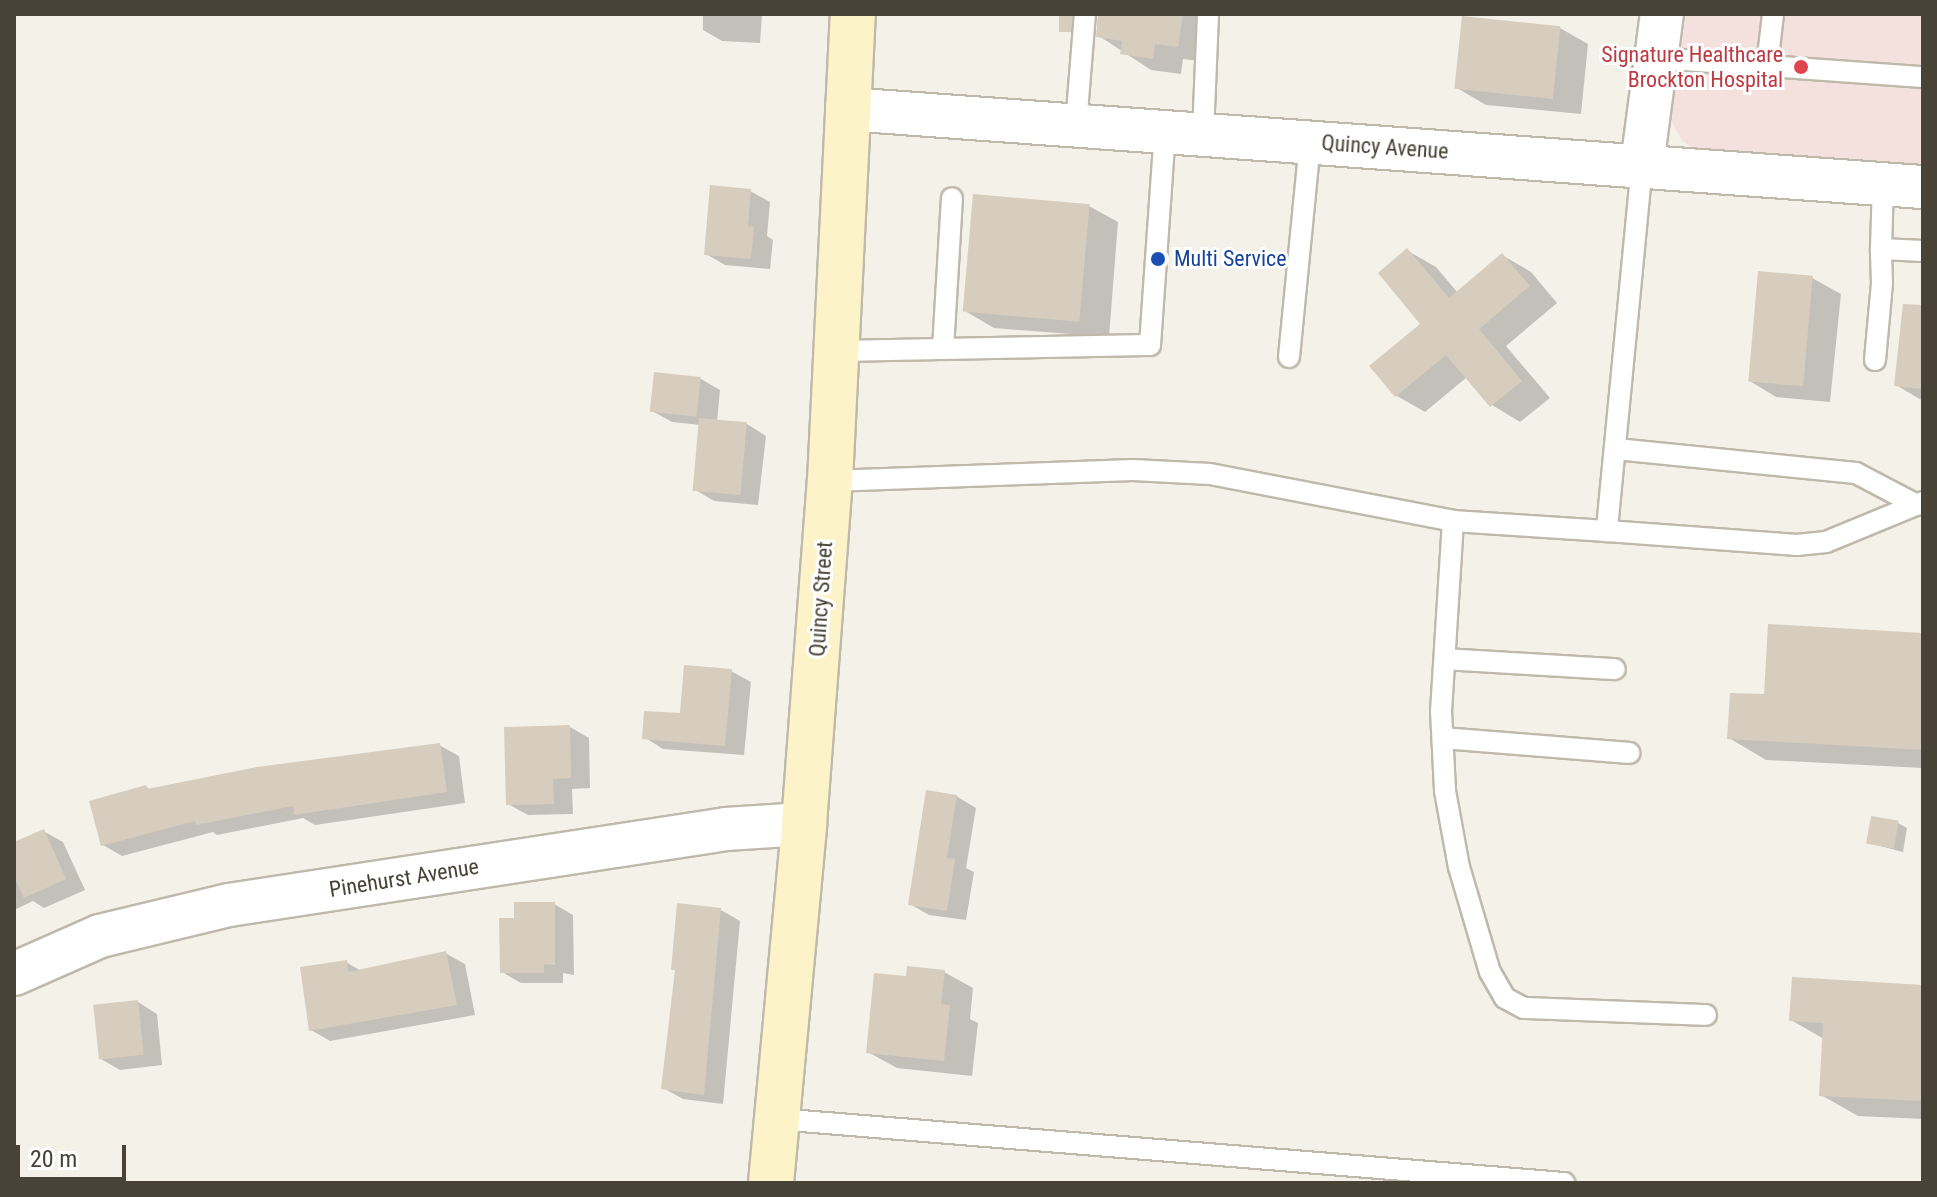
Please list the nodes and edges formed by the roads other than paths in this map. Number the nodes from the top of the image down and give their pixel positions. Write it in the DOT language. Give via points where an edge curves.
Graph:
graph roads {
  1 [pos="853,14"];
  2 [pos="1085,14"];
  3 [pos="1208,14"];
  4 [pos="1662,14"];
  5 [pos="1773,14"];
  6 [pos="1656,58"];
  7 [pos="1767,66"];
  8 [pos="1923,77"];
  9 [pos="847,109"];
  10 [pos="1076,125"];
  11 [pos="1184,132"];
  12 [pos="1310,141"];
  13 [pos="1642,165"];
  14 [pos="1903,185"];
  15 [pos="952,198"];
  16 [pos="1881,249"];
  17 [pos="1923,251"];
  18 [pos="943,349"];
  19 [pos="836,351"];
  20 [pos="1289,357"];
  21 [pos="1875,360"];
  22 [pos="1616,449"];
  23 [pos="830,481"];
  24 [pos="1920,504"];
  25 [pos="1453,521"];
  26 [pos="1607,531"];
  27 [pos="1445,659"];
  28 [pos="1615,669"];
  29 [pos="1443,738"];
  30 [pos="1629,753"];
  31 [pos="804,824"];
  32 [pos="14,974"];
  33 [pos="1706,1015"];
  34 [pos="777,1119"];
  35 [pos="771,1183"];
  36 [pos="1564,1183"];
  1 -- 9 [label="main road, Quincy Street"];
  2 -- 10 [label="lane"];
  3 -- 11 [label="lane"];
  4 -- 6 [label="street"];
  5 -- 7 [label="lane"];
  6 -- 7 [label="lane"];
  6 -- 13 [label="street"];
  7 -- 8 [label="lane"];
  9 -- 10 [label="street, Quincy Avenue"];
  9 -- 19 [label="main road, Quincy Street"];
  10 -- 11 [label="street, Quincy Avenue"];
  11 -- 12 [label="street, Quincy Avenue"];
  11 -- 18 [label="lane" via="1150,345"];
  12 -- 13 [label="street, Quincy Avenue"];
  12 -- 20 [label="lane"];
  13 -- 14 [label="street, Quincy Avenue"];
  13 -- 22 [label="lane"];
  14 -- 16 [label="lane"];
  15 -- 18 [label="lane"];
  16 -- 17 [label="lane"];
  16 -- 21 [label="lane"];
  18 -- 19 [label="lane"];
  19 -- 23 [label="main road, Quincy Street"];
  22 -- 24 [label="lane" via="1856,473"];
  22 -- 26 [label="lane"];
  23 -- 25 [label="lane" via="1133,470 1210,474"];
  23 -- 31 [label="main road, Quincy Street"];
  24 -- 26 [label="lane" via="1826,542 1797,545"];
  25 -- 26 [label="lane"];
  25 -- 27 [label="lane"];
  27 -- 28 [label="lane"];
  27 -- 29 [label="lane"];
  29 -- 30 [label="lane"];
  29 -- 33 [label="lane" via="1445,791 1459,867 1490,972 1505,998 1524,1008"];
  31 -- 32 [label="street, Pinehurst Avenue" via="726,829 229,905 100,936"];
  31 -- 34 [label="main road, Quincy Street"];
  34 -- 35 [label="main road, Quincy Street"];
  34 -- 36 [label="lane"];
}
